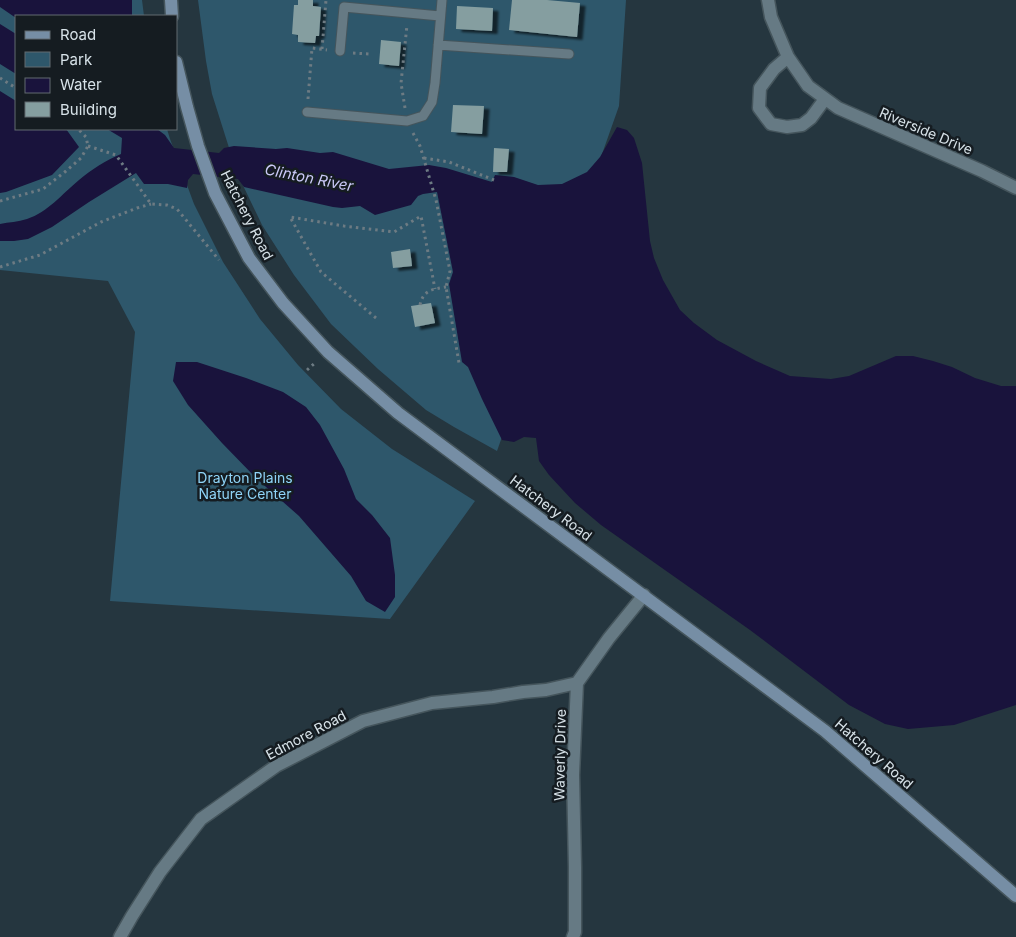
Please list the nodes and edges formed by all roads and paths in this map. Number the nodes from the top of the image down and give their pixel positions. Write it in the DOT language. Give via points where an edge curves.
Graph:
graph roads {
  1 [pos="171,0"];
  2 [pos="326,0"];
  3 [pos="442,0"];
  4 [pos="768,0"];
  5 [pos="409,12"];
  6 [pos="172,15"];
  7 [pos="440,16"];
  8 [pos="438,45"];
  9 [pos="322,49"];
  10 [pos="340,51"];
  11 [pos="370,54"];
  12 [pos="569,54"];
  13 [pos="788,57"];
  14 [pos="178,70"];
  15 [pos="0,78"];
  16 [pos="15,87"];
  17 [pos="826,99"];
  18 [pos="307,112"];
  19 [pos="407,121"];
  20 [pos="79,130"];
  21 [pos="88,146"];
  22 [pos="424,158"];
  23 [pos="494,180"];
  24 [pos="1016,188"];
  25 [pos="0,201"];
  26 [pos="152,204"];
  27 [pos="218,260"];
  28 [pos="0,267"];
  29 [pos="446,287"];
  30 [pos="435,289"];
  31 [pos="420,305"];
  32 [pos="376,318"];
  33 [pos="459,363"];
  34 [pos="644,595"];
  35 [pos="577,683"];
  36 [pos="1016,896"];
  37 [pos="120,937"];
  38 [pos="573,937"];
  1 -- 6 [label="street"];
  2 -- 9 [label="path"];
  3 -- 7 [label="lane"];
  4 -- 13 [label="street, Riverside Drive" via="771,17"];
  5 -- 7 [label="lane"];
  5 -- 10 [label="lane" via="344,7"];
  5 -- 19 [label="path" via="401,83"];
  7 -- 8 [label="lane"];
  8 -- 12 [label="lane"];
  8 -- 19 [label="lane" via="432,102 423,116"];
  9 -- 10 [label="path"];
  9 -- 18 [label="path" via="312,48"];
  10 -- 11 [label="path"];
  13 -- 17 [label="street, Riverside Drive" via="808,86"];
  13 -- 17 [label="street" via="760,88 759,108 771,124 802,125"];
  14 -- 34 [label="street, Hatchery Road" via="198,146 215,193 249,258 283,303 328,352 398,413"];
  15 -- 16 [label="path"];
  17 -- 24 [label="street, Riverside Drive" via="838,108"];
  18 -- 19 [label="lane"];
  19 -- 22 [label="path"];
  20 -- 21 [label="path" via="86,137"];
  21 -- 25 [label="path" via="81,158 43,189"];
  21 -- 26 [label="path" via="116,155"];
  22 -- 23 [label="path" via="449,162"];
  22 -- 29 [label="path" via="450,271"];
  26 -- 27 [label="path" via="167,204 177,209"];
  26 -- 28 [label="path" via="101,222 40,255"];
  29 -- 30 [label="path"];
  29 -- 33 [label="path"];
  30 -- 31 [label="path" via="423,296"];
  30 -- 32 [label="path" via="421,216 394,232 290,217 320,272"];
  34 -- 35 [label="street"];
  34 -- 36 [label="street, Hatchery Road" via="826,732"];
  35 -- 37 [label="street, Edmore Road" via="494,697 432,702 363,722 276,766 201,819 160,872"];
  35 -- 38 [label="street, Waverly Drive" via="573,775"];
}
